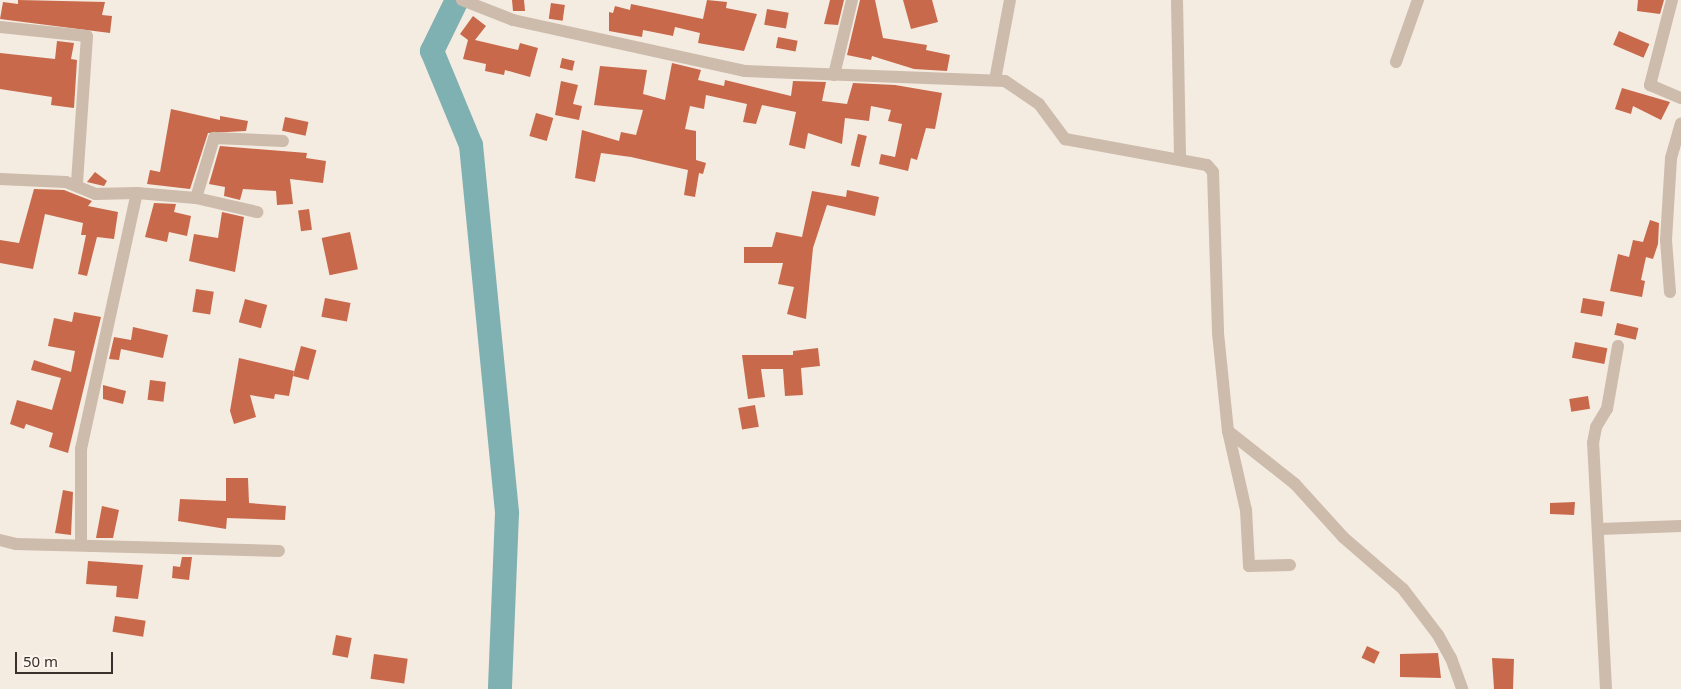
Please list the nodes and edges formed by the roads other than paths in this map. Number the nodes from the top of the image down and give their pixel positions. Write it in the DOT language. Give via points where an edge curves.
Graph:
graph roads {
  1 [pos="852,0"];
  2 [pos="1010,0"];
  3 [pos="1177,0"];
  4 [pos="1418,0"];
  5 [pos="1672,0"];
  6 [pos="467,3"];
  7 [pos="0,28"];
  8 [pos="1396,62"];
  9 [pos="834,75"];
  10 [pos="995,80"];
  11 [pos="1681,98"];
  12 [pos="1681,123"];
  13 [pos="283,141"];
  14 [pos="1180,158"];
  15 [pos="0,180"];
  16 [pos="77,184"];
  17 [pos="137,194"];
  18 [pos="196,198"];
  19 [pos="257,212"];
  20 [pos="1670,292"];
  21 [pos="1618,346"];
  22 [pos="1228,431"];
  23 [pos="1681,526"];
  24 [pos="1600,529"];
  25 [pos="0,540"];
  26 [pos="82,545"];
  27 [pos="279,551"];
  28 [pos="1290,565"];
  29 [pos="1462,689"];
  30 [pos="1606,689"];
  1 -- 9 [label="street"];
  2 -- 10 [label="street"];
  3 -- 14 [label="street"];
  4 -- 8 [label="street"];
  5 -- 11 [label="street" via="1650,85"];
  6 -- 9 [label="street" via="512,20 745,71"];
  7 -- 16 [label="street" via="87,36"];
  9 -- 10 [label="street"];
  10 -- 14 [label="street" via="1005,80 1029,95 1066,139"];
  12 -- 20 [label="street" via="1671,158 1666,240"];
  13 -- 18 [label="street" via="214,138"];
  14 -- 22 [label="street" via="1200,162 1213,172 1218,333"];
  15 -- 16 [label="street"];
  16 -- 17 [label="street" via="95,194"];
  17 -- 18 [label="street"];
  17 -- 26 [label="street" via="81,449"];
  18 -- 19 [label="street"];
  21 -- 24 [label="street" via="1608,410 1596,427 1592,444"];
  22 -- 28 [label="street" via="1246,510 1250,566"];
  22 -- 29 [label="street" via="1295,484 1343,537 1402,589 1442,643"];
  23 -- 24 [label="street"];
  24 -- 30 [label="street"];
  25 -- 26 [label="street" via="16,544"];
  26 -- 27 [label="street"];
}
